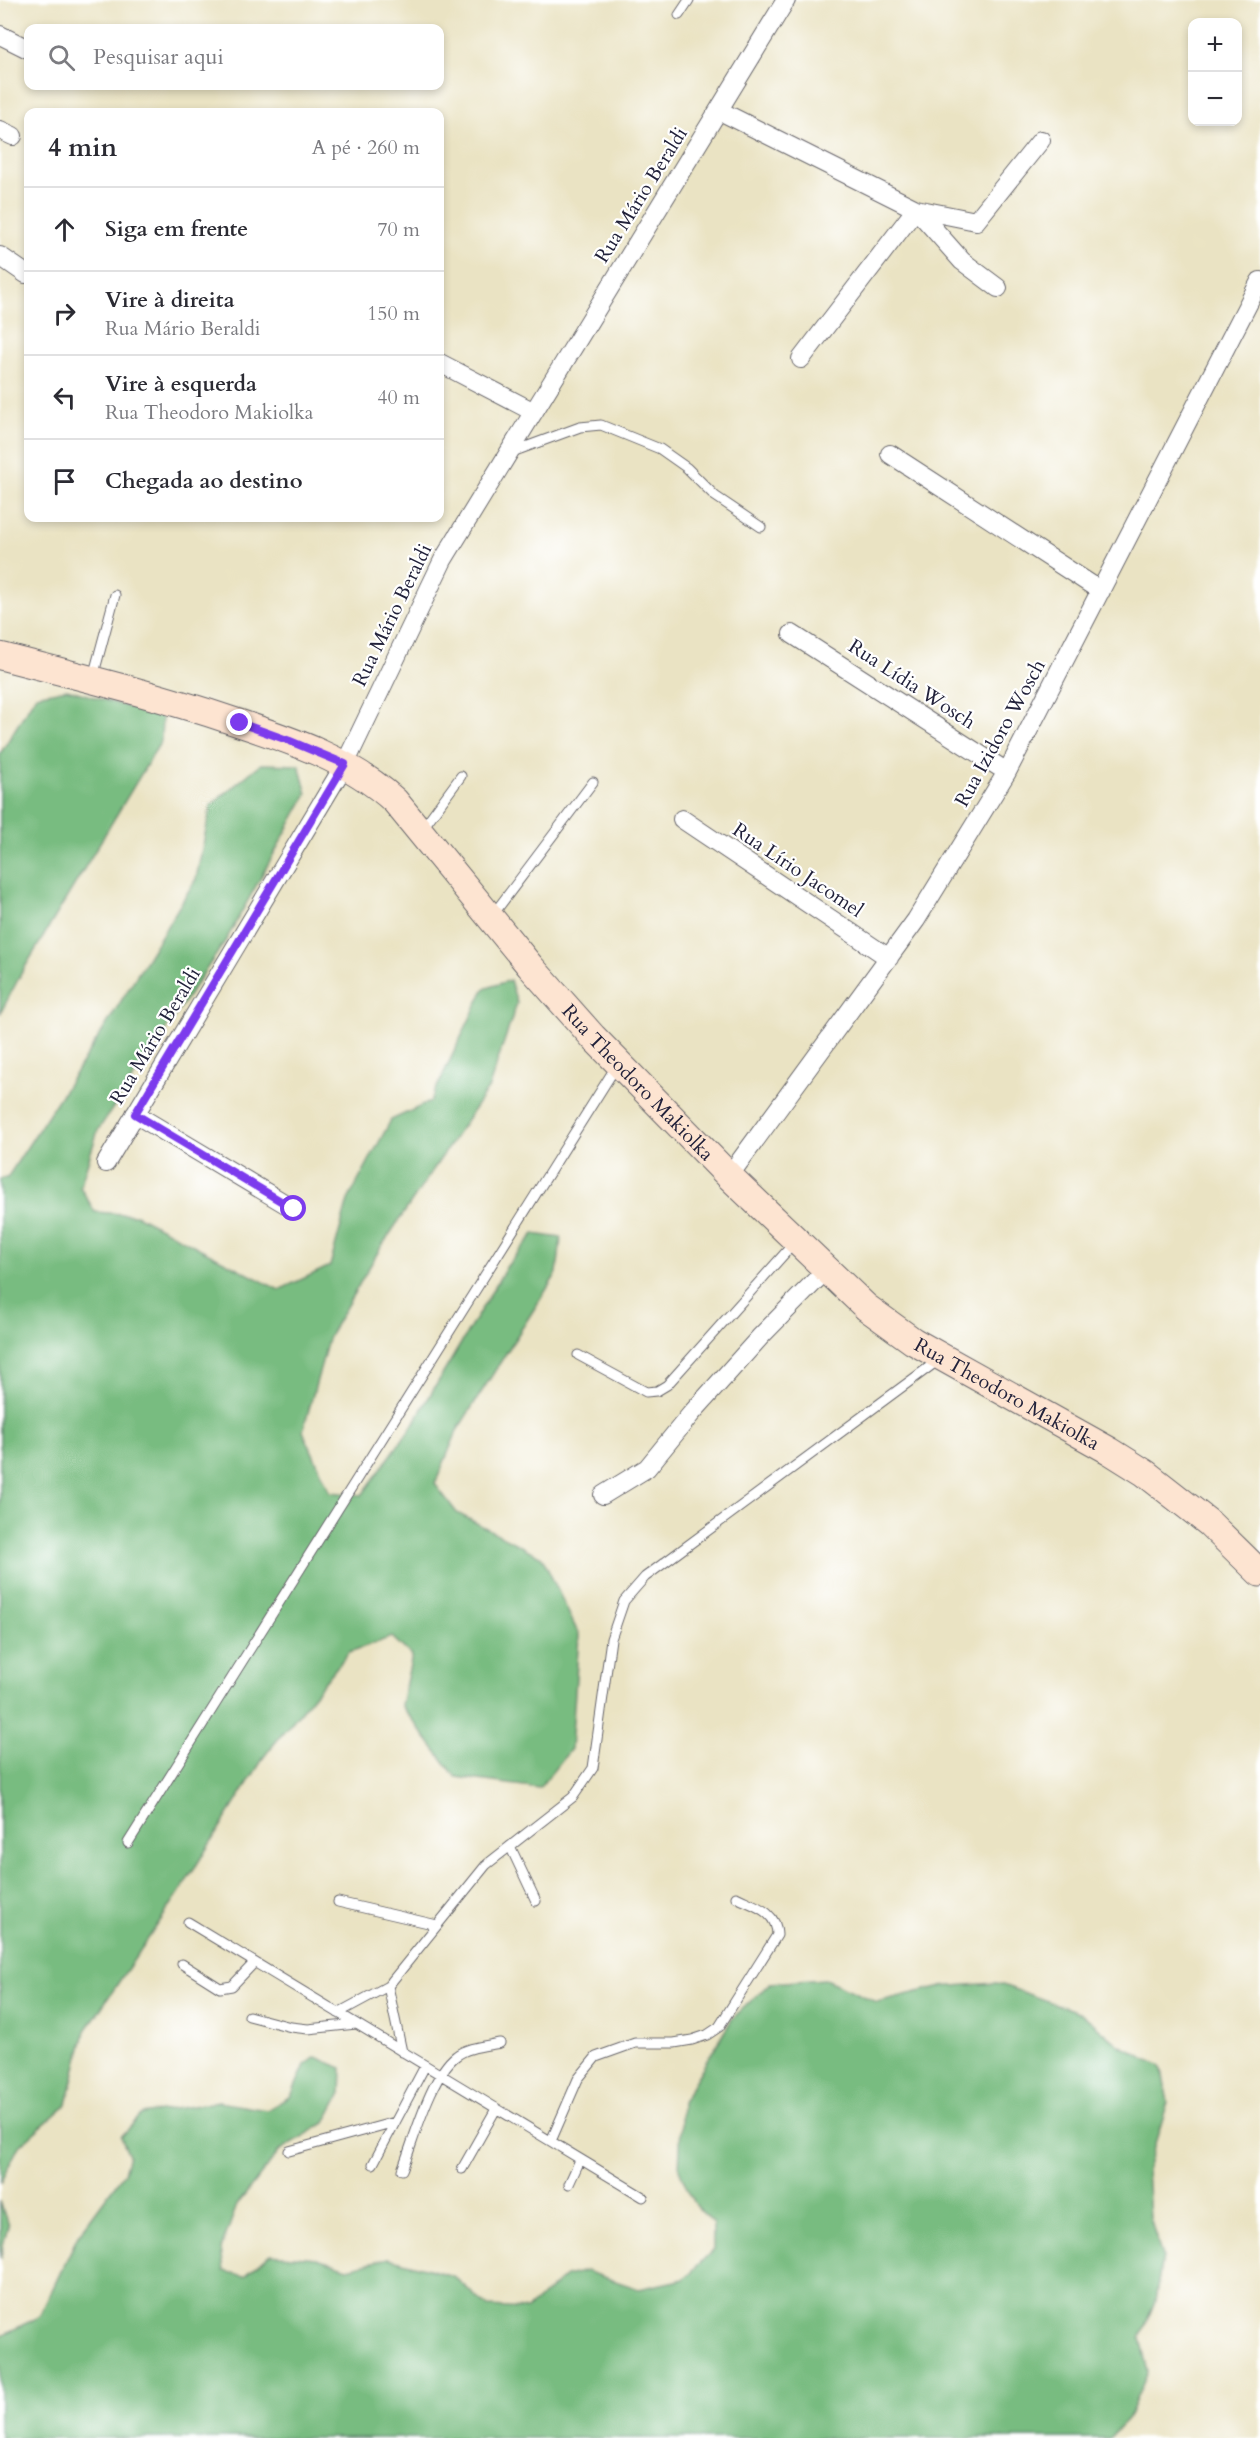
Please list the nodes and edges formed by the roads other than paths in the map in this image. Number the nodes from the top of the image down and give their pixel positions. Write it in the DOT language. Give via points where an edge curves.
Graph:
graph roads {
  1 [pos="689,0"];
  2 [pos="786,0"];
  3 [pos="679,15"];
  4 [pos="0,35"];
  5 [pos="24,47"];
  6 [pos="720,111"];
  7 [pos="1041,140"];
  8 [pos="915,208"];
  9 [pos="0,256"];
  10 [pos="24,273"];
  11 [pos="1260,281"];
  12 [pos="998,288"];
  13 [pos="801,359"];
  14 [pos="444,365"];
  15 [pos="534,412"];
  16 [pos="509,453"];
  17 [pos="890,454"];
  18 [pos="761,528"];
  19 [pos="1101,591"];
  20 [pos="115,595"];
  21 [pos="792,634"];
  22 [pos="0,657"];
  23 [pos="92,679"];
  24 [pos="345,764"];
  25 [pos="1007,772"];
  26 [pos="461,776"];
  27 [pos="593,782"];
  28 [pos="682,819"];
  29 [pos="421,831"];
  30 [pos="490,918"];
  31 [pos="889,958"];
  32 [pos="618,1063"];
  33 [pos="135,1114"];
  34 [pos="106,1163"];
  35 [pos="729,1176"];
  36 [pos="294,1209"];
  37 [pos="796,1241"];
  38 [pos="826,1270"];
  39 [pos="578,1355"];
  40 [pos="941,1357"];
  41 [pos="603,1495"];
  42 [pos="1258,1565"];
  43 [pos="128,1843"];
  44 [pos="510,1846"];
  45 [pos="736,1897"];
  46 [pos="536,1901"];
  47 [pos="338,1902"];
  48 [pos="188,1923"];
  49 [pos="437,1925"];
  50 [pos="254,1962"];
  51 [pos="182,1964"];
  52 [pos="388,1986"];
  53 [pos="338,2013"];
  54 [pos="249,2016"];
  55 [pos="356,2024"];
  56 [pos="500,2043"];
  57 [pos="402,2052"];
  58 [pos="425,2066"];
  59 [pos="439,2074"];
  60 [pos="496,2109"];
  61 [pos="395,2122"];
  62 [pos="550,2142"];
  63 [pos="289,2151"];
  64 [pos="580,2160"];
  65 [pos="373,2164"];
  66 [pos="462,2169"];
  67 [pos="402,2170"];
  68 [pos="570,2184"];
  69 [pos="643,2197"];
  1 -- 3 [label="lane"];
  2 -- 6 [label="street, Rua Mário Beraldi"];
  4 -- 5 [label="street"];
  6 -- 8 [label="street"];
  6 -- 15 [label="street, Rua Mário Beraldi"];
  7 -- 8 [label="street" via="976,221"];
  8 -- 12 [label="street" via="962,261"];
  8 -- 13 [label="street"];
  9 -- 10 [label="street"];
  11 -- 19 [label="street, Rua Izidoro Wosch"];
  14 -- 15 [label="street"];
  15 -- 16 [label="street, Rua Mário Beraldi"];
  16 -- 18 [label="lane" via="580,427 601,425 660,448 715,496"];
  16 -- 24 [label="street, Rua Mário Beraldi" via="443,560"];
  17 -- 19 [label="street"];
  19 -- 25 [label="street, Rua Izidoro Wosch"];
  20 -- 23 [label="lane"];
  21 -- 25 [label="street, Rua Lídia Wosch"];
  22 -- 23 [label="main road, Rua Theodoro Makiolka"];
  23 -- 24 [label="main road, Rua Theodoro Makiolka" via="240,723"];
  24 -- 29 [label="main road, Rua Theodoro Makiolka" via="380,787"];
  24 -- 33 [label="street, Rua Mário Beraldi"];
  25 -- 31 [label="street, Rua Izidoro Wosch"];
  26 -- 29 [label="lane"];
  27 -- 30 [label="lane"];
  28 -- 31 [label="street, Rua Lírio Jacomel"];
  29 -- 30 [label="main road, Rua Theodoro Makiolka"];
  30 -- 32 [label="main road, Rua Theodoro Makiolka"];
  31 -- 35 [label="street, Rua Izidoro Wosch"];
  32 -- 35 [label="main road, Rua Theodoro Makiolka"];
  32 -- 43 [label="lane"];
  33 -- 34 [label="street, Rua Mário Beraldi"];
  33 -- 36 [label="street"];
  35 -- 37 [label="main road, Rua Theodoro Makiolka"];
  37 -- 38 [label="main road, Rua Theodoro Makiolka"];
  37 -- 39 [label="lane" via="667,1385 657,1391 646,1392"];
  38 -- 40 [label="main road, Rua Theodoro Makiolka" via="873,1313"];
  38 -- 41 [label="street" via="722,1379 647,1468"];
  40 -- 42 [label="main road, Rua Theodoro Makiolka" via="1145,1473"];
  40 -- 44 [label="lane" via="655,1570 631,1593 624,1601 611,1639 593,1768 573,1797"];
  44 -- 46 [label="lane"];
  44 -- 49 [label="lane" via="486,1865"];
  45 -- 62 [label="lane" via="769,1913 777,1935 718,2027 707,2036 692,2040 635,2043 596,2058 578,2079"];
  47 -- 49 [label="lane"];
  48 -- 50 [label="lane"];
  49 -- 52 [label="lane"];
  50 -- 51 [label="lane" via="232,1986 220,1988"];
  50 -- 53 [label="lane"];
  52 -- 53 [label="lane"];
  52 -- 57 [label="lane"];
  53 -- 55 [label="lane"];
  54 -- 55 [label="lane" via="308,2029"];
  55 -- 57 [label="lane"];
  56 -- 59 [label="lane" via="462,2052"];
  57 -- 58 [label="lane"];
  58 -- 59 [label="lane"];
  58 -- 61 [label="lane"];
  59 -- 60 [label="lane"];
  59 -- 67 [label="lane"];
  60 -- 62 [label="lane"];
  60 -- 66 [label="lane"];
  61 -- 63 [label="lane"];
  61 -- 65 [label="lane"];
  62 -- 64 [label="lane"];
  64 -- 68 [label="lane"];
  64 -- 69 [label="lane"];
}
